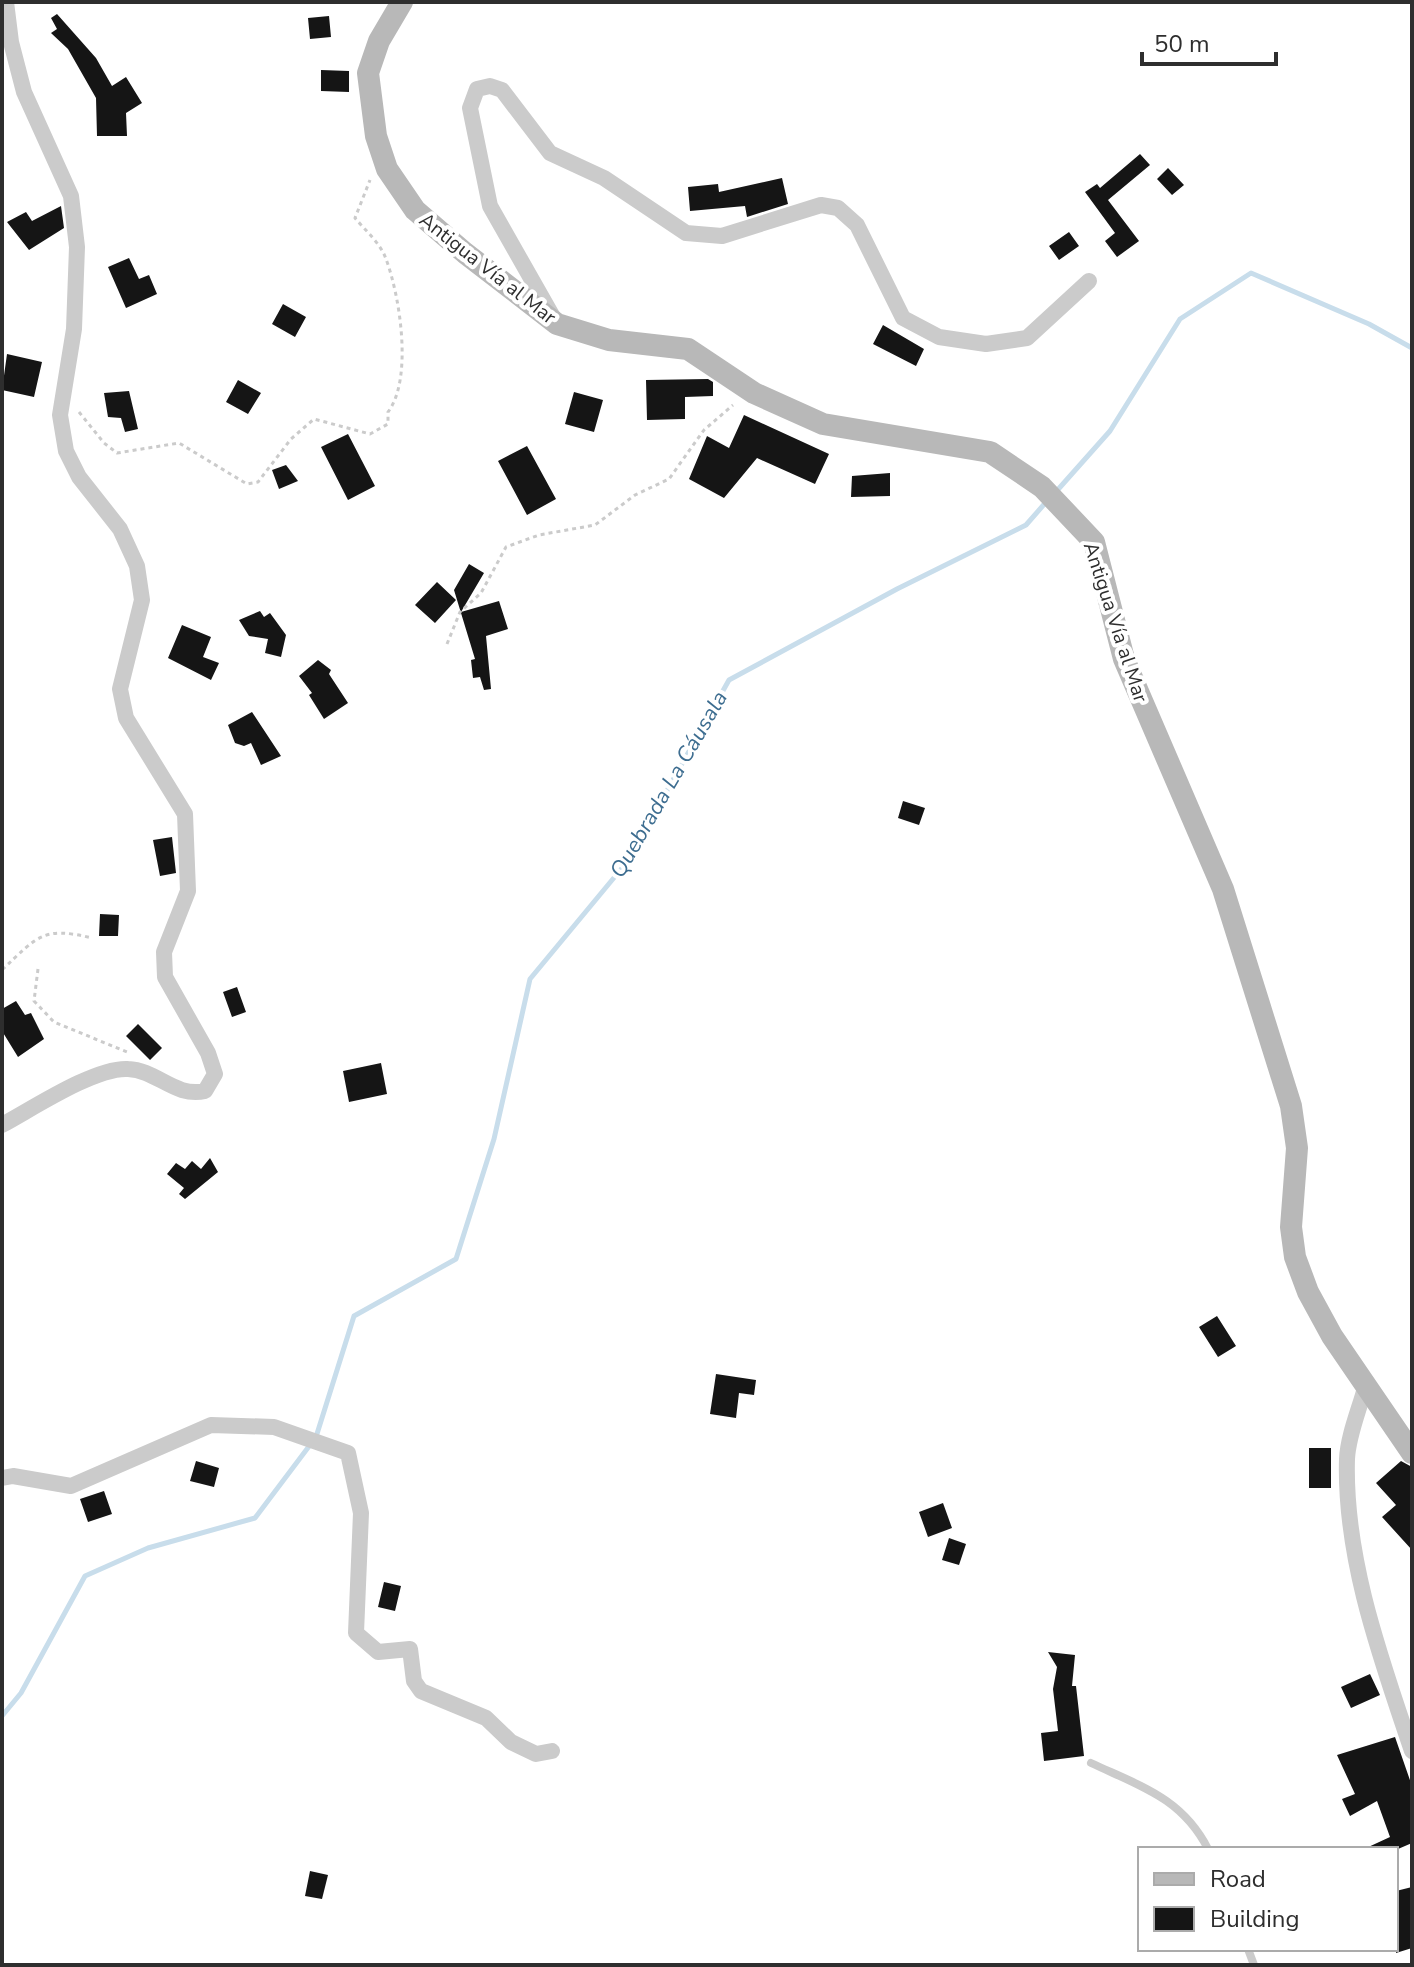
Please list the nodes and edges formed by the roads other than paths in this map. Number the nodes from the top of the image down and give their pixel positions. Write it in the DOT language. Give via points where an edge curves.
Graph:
graph roads {
  1 [pos="6,2"];
  2 [pos="402,2"];
  3 [pos="1089,281"];
  4 [pos="557,324"];
  5 [pos="2,1125"];
  6 [pos="1365,1388"];
  7 [pos="1412,1453"];
  8 [pos="2,1478"];
  9 [pos="552,1751"];
  10 [pos="1412,1751"];
  11 [pos="1091,1763"];
  12 [pos="1207,1847"];
  1 -- 5 [label="street" via="24,92 71,196 77,247 74,329 60,415 66,451 79,477 120,529 137,566 142,600 120,689 126,718 185,814 188,891 164,952 165,977 215,1074 205,1091 190,1095 127,1068 105,1073"];
  2 -- 4 [label="main road, Antigua Vía al Mar" via="368,73 370,110 383,157 415,210"];
  3 -- 4 [label="street" via="1027,338 986,344 939,337 903,318 857,225 838,208 821,205 722,236 686,233 604,178 550,153 502,90 477,89 470,108 490,206"];
  4 -- 6 [label="main road, Antigua Vía al Mar" via="609,340 688,349 754,393 823,424 990,452 1043,488 1094,542 1124,659 1223,889 1291,1106 1297,1148 1291,1227 1295,1257 1326,1325"];
  6 -- 7 [label="main road, Antigua Vía al Mar"];
  6 -- 10 [label="street" via="1347,1457 1350,1507 1380,1656"];
  8 -- 9 [label="street" via="71,1486 211,1425 274,1427 348,1453 361,1513 356,1633 378,1652 410,1649 414,1681 421,1691 486,1718 511,1742 536,1754"];
  11 -- 12 [label="lane" via="1166,1798 1195,1825"];
}
